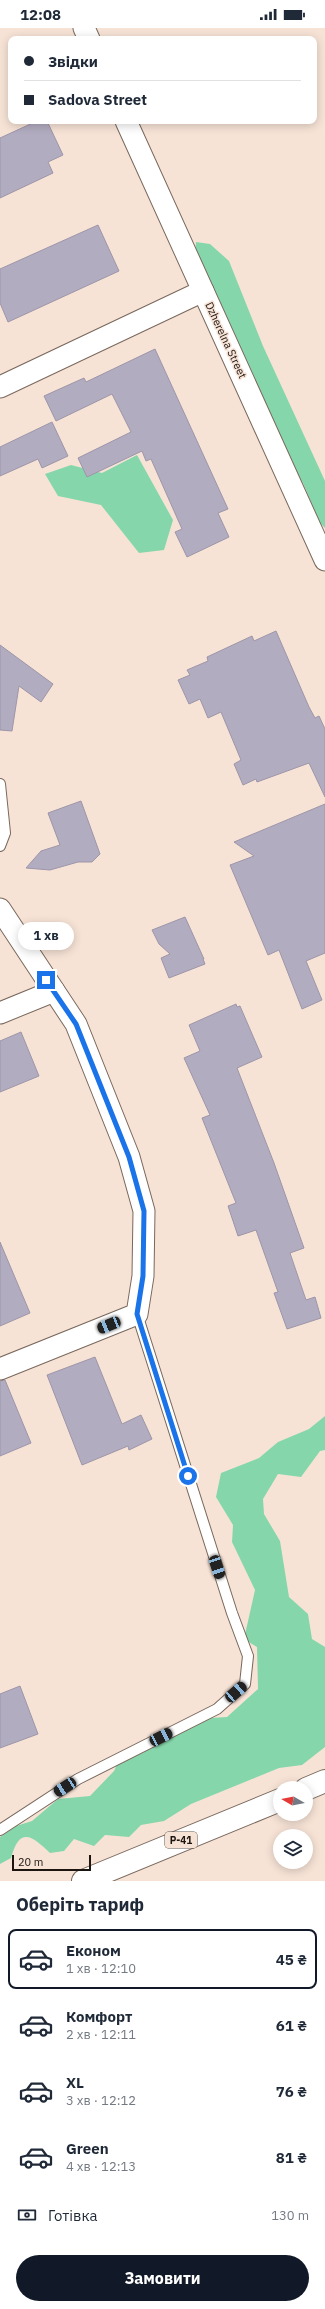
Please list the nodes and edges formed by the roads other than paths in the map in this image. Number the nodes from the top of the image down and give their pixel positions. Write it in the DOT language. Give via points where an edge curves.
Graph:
graph roads {
  1 [pos="127,124"];
  2 [pos="203,291"];
  3 [pos="0,387"];
  4 [pos="325,560"];
  5 [pos="0,784"];
  6 [pos="0,846"];
  7 [pos="0,909"];
  8 [pos="54,991"];
  9 [pos="0,1013"];
  10 [pos="137,1314"];
  11 [pos="0,1369"];
  12 [pos="325,1781"];
  13 [pos="313,1786"];
  14 [pos="273,1803"];
  15 [pos="0,1830"];
  16 [pos="83,1881"];
  1 -- 2 [label="street, Dzherelna Street"];
  2 -- 3 [label="street"];
  2 -- 4 [label="street, Dzherelna Street"];
  5 -- 6 [label="lane" via="5,833"];
  7 -- 8 [label="street"];
  8 -- 9 [label="street"];
  8 -- 10 [label="street" via="76,1024 129,1157 144,1211 143,1276"];
  10 -- 11 [label="street"];
  10 -- 15 [label="lane" via="229,1605 248,1656 245,1684 217,1709 78,1779"];
  12 -- 13 [label="main road"];
  14 -- 16 [label="main road, Р-41"];
}
